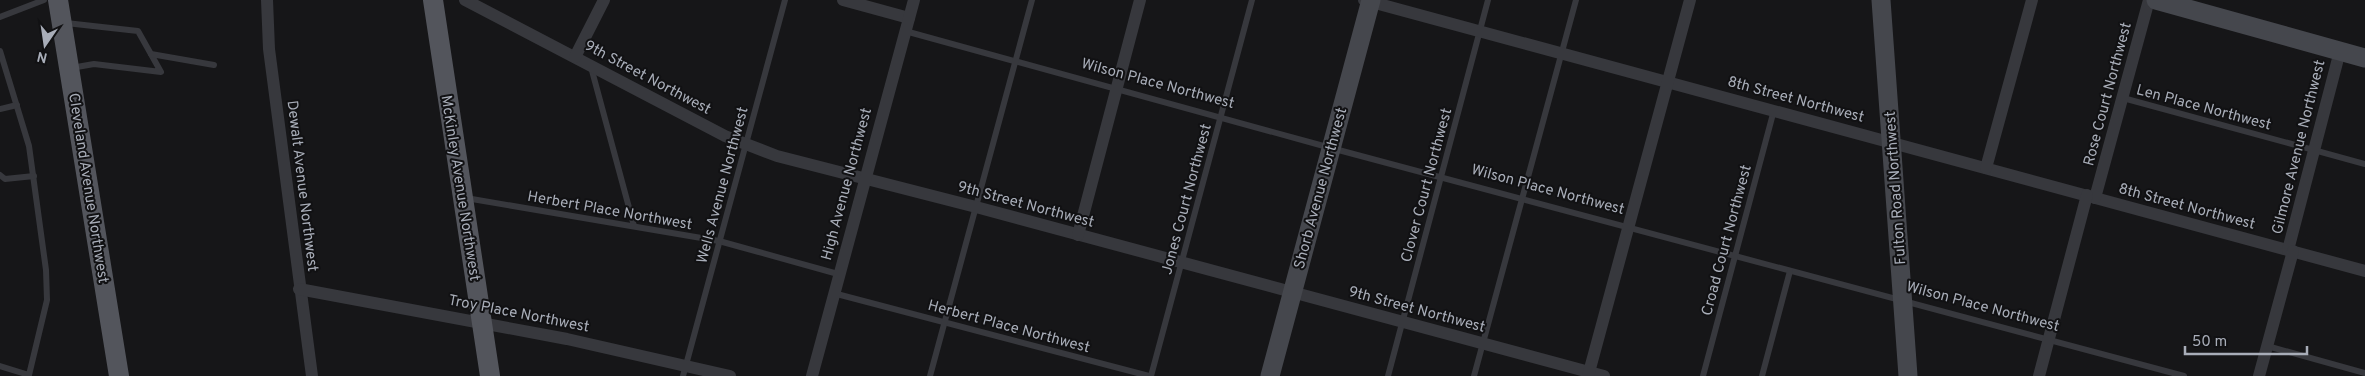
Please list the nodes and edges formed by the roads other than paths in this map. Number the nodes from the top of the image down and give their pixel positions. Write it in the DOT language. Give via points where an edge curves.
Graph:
graph roads {
  1 [pos="44,0"];
  2 [pos="58,0"];
  3 [pos="267,0"];
  4 [pos="433,0"];
  5 [pos="465,0"];
  6 [pos="604,0"];
  7 [pos="785,0"];
  8 [pos="843,0"];
  9 [pos="914,0"];
  10 [pos="1032,0"];
  11 [pos="1140,0"];
  12 [pos="1252,0"];
  13 [pos="1488,0"];
  14 [pos="1576,0"];
  15 [pos="1690,0"];
  16 [pos="1881,0"];
  17 [pos="2032,0"];
  18 [pos="2149,0"];
  19 [pos="2157,0"];
  20 [pos="1368,1"];
  21 [pos="0,17"];
  22 [pos="909,18"];
  23 [pos="62,22"];
  24 [pos="905,31"];
  25 [pos="1480,32"];
  26 [pos="0,51"];
  27 [pos="2340,51"];
  28 [pos="151,54"];
  29 [pos="1562,54"];
  30 [pos="575,57"];
  31 [pos="2365,58"];
  32 [pos="1016,62"];
  33 [pos="214,65"];
  34 [pos="591,65"];
  35 [pos="69,68"];
  36 [pos="1668,82"];
  37 [pos="1117,89"];
  38 [pos="2122,98"];
  39 [pos="16,104"];
  40 [pos="0,109"];
  41 [pos="1774,110"];
  42 [pos="1221,117"];
  43 [pos="1892,142"];
  44 [pos="746,145"];
  45 [pos="1331,148"];
  46 [pos="2314,150"];
  47 [pos="2365,164"];
  48 [pos="1986,168"];
  49 [pos="0,175"];
  50 [pos="34,176"];
  51 [pos="865,178"];
  52 [pos="1441,178"];
  53 [pos="2091,196"];
  54 [pos="463,197"];
  55 [pos="1522,199"];
  56 [pos="976,207"];
  57 [pos="634,226"];
  58 [pos="1628,227"];
  59 [pos="1078,235"];
  60 [pos="719,241"];
  61 [pos="2291,251"];
  62 [pos="1734,256"];
  63 [pos="1182,263"];
  64 [pos="1790,271"];
  65 [pos="2365,271"];
  66 [pos="838,274"];
  67 [pos="300,289"];
  68 [pos="833,292"];
  69 [pos="1292,293"];
  70 [pos="1902,302"];
  71 [pos="482,322"];
  72 [pos="945,322"];
  73 [pos="1402,322"];
  74 [pos="2049,340"];
  75 [pos="1483,343"];
  76 [pos="2267,346"];
  77 [pos="0,366"];
  78 [pos="685,370"];
  79 [pos="2365,373"];
  80 [pos="1589,374"];
  81 [pos="30,376"];
  82 [pos="119,376"];
  83 [pos="312,376"];
  84 [pos="490,376"];
  85 [pos="730,376"];
  86 [pos="812,376"];
  87 [pos="930,376"];
  88 [pos="1150,376"];
  89 [pos="1270,376"];
  90 [pos="1388,376"];
  91 [pos="1474,376"];
  92 [pos="1604,376"];
  93 [pos="1703,376"];
  94 [pos="1762,376"];
  95 [pos="1908,376"];
  96 [pos="2039,376"];
  97 [pos="2184,376"];
  98 [pos="2259,376"];
  1 -- 21 [label="lane"];
  2 -- 23 [label="main road, Cleveland Avenue Northwest"];
  3 -- 67 [label="street, Dewalt Avenue Northwest" via="269,49"];
  4 -- 54 [label="main road, McKinley Avenue Northwest"];
  5 -- 30 [label="street, 9th Street Northwest"];
  6 -- 30 [label="street"];
  7 -- 44 [label="lane, Wells Avenue Northwest"];
  8 -- 22 [label="street"];
  9 -- 22 [label="street, High Avenue Northwest"];
  10 -- 32 [label="lane"];
  11 -- 37 [label="street"];
  12 -- 42 [label="lane, Jones Court Northwest"];
  13 -- 25 [label="lane, Clover Court Northwest"];
  14 -- 29 [label="lane"];
  15 -- 36 [label="street"];
  16 -- 43 [label="street, Fulton Road Northwest"];
  17 -- 48 [label="street"];
  18 -- 38 [label="street, Rose Court Northwest"];
  19 -- 27 [label="street"];
  20 -- 25 [label="street, 8th Street Northwest"];
  20 -- 45 [label="street, Shorb Avenue Northwest"];
  22 -- 24 [label="street, High Avenue Northwest"];
  23 -- 28 [label="lane" via="138,31"];
  23 -- 35 [label="main road, Cleveland Avenue Northwest"];
  24 -- 32 [label="lane, Wilson Place Northwest"];
  24 -- 51 [label="street, High Avenue Northwest"];
  25 -- 29 [label="street, 8th Street Northwest"];
  25 -- 52 [label="lane, Clover Court Northwest"];
  26 -- 39 [label="lane"];
  27 -- 31 [label="street"];
  27 -- 46 [label="street, Gilmore Avenue Northwest"];
  28 -- 33 [label="lane"];
  28 -- 35 [label="lane" via="161,72 94,64"];
  29 -- 36 [label="street, 8th Street Northwest"];
  29 -- 55 [label="lane"];
  30 -- 34 [label="street, 9th Street Northwest"];
  32 -- 37 [label="lane, Wilson Place Northwest"];
  32 -- 56 [label="lane"];
  34 -- 44 [label="street, 9th Street Northwest"];
  34 -- 57 [label="lane"];
  35 -- 82 [label="main road, Cleveland Avenue Northwest"];
  36 -- 41 [label="street, 8th Street Northwest"];
  36 -- 58 [label="street"];
  37 -- 42 [label="lane, Wilson Place Northwest"];
  37 -- 59 [label="street"];
  38 -- 46 [label="lane, Len Place Northwest"];
  38 -- 53 [label="street, Rose Court Northwest"];
  39 -- 40 [label="lane"];
  39 -- 50 [label="lane"];
  41 -- 43 [label="street, 8th Street Northwest"];
  41 -- 62 [label="lane, Croad Court Northwest"];
  42 -- 45 [label="lane, Wilson Place Northwest"];
  42 -- 63 [label="lane, Jones Court Northwest"];
  43 -- 48 [label="street, 8th Street Northwest"];
  43 -- 70 [label="street, Fulton Road Northwest"];
  44 -- 51 [label="street, 9th Street Northwest"];
  44 -- 60 [label="lane, Wells Avenue Northwest"];
  45 -- 52 [label="lane, Wilson Place Northwest"];
  45 -- 69 [label="street, Shorb Avenue Northwest"];
  46 -- 47 [label="lane, Len Place Northwest"];
  46 -- 61 [label="street, Gilmore Avenue Northwest"];
  48 -- 53 [label="street, 8th Street Northwest"];
  49 -- 50 [label="lane" via="6,179"];
  50 -- 81 [label="lane" via="47,300"];
  51 -- 56 [label="street, 9th Street Northwest"];
  51 -- 66 [label="street, High Avenue Northwest"];
  52 -- 55 [label="lane, Wilson Place Northwest"];
  52 -- 73 [label="lane, Clover Court Northwest"];
  53 -- 61 [label="street, 8th Street Northwest"];
  53 -- 74 [label="street, Rose Court Northwest"];
  54 -- 57 [label="lane, Herbert Place Northwest"];
  54 -- 71 [label="main road, McKinley Avenue Northwest"];
  55 -- 58 [label="lane, Wilson Place Northwest"];
  55 -- 75 [label="lane"];
  56 -- 59 [label="street, 9th Street Northwest"];
  56 -- 72 [label="lane"];
  57 -- 60 [label="lane, Herbert Place Northwest"];
  58 -- 62 [label="lane, Wilson Place Northwest"];
  58 -- 80 [label="street"];
  59 -- 63 [label="street, 9th Street Northwest"];
  60 -- 66 [label="lane, Herbert Place Northwest"];
  60 -- 78 [label="lane, Wells Avenue Northwest"];
  61 -- 65 [label="street, 8th Street Northwest"];
  61 -- 76 [label="street, Gilmore Avenue Northwest"];
  62 -- 64 [label="lane, Wilson Place Northwest"];
  62 -- 93 [label="lane, Croad Court Northwest"];
  63 -- 69 [label="street, 9th Street Northwest"];
  63 -- 88 [label="lane, Jones Court Northwest"];
  64 -- 70 [label="lane, Wilson Place Northwest"];
  64 -- 94 [label="lane"];
  66 -- 68 [label="street, High Avenue Northwest"];
  67 -- 71 [label="street, Troy Place Northwest"];
  67 -- 83 [label="street, Dewalt Avenue Northwest"];
  68 -- 72 [label="lane, Herbert Place Northwest"];
  68 -- 86 [label="street, High Avenue Northwest"];
  69 -- 73 [label="street, 9th Street Northwest"];
  69 -- 89 [label="street, Shorb Avenue Northwest"];
  70 -- 74 [label="lane, Wilson Place Northwest"];
  70 -- 95 [label="street, Fulton Road Northwest"];
  71 -- 78 [label="street, Troy Place Northwest"];
  71 -- 84 [label="main road, McKinley Avenue Northwest"];
  72 -- 87 [label="lane"];
  72 -- 88 [label="lane, Herbert Place Northwest"];
  73 -- 75 [label="street, 9th Street Northwest"];
  73 -- 90 [label="lane, Clover Court Northwest"];
  74 -- 96 [label="street, Rose Court Northwest"];
  74 -- 97 [label="lane, Wilson Place Northwest"];
  75 -- 80 [label="street, 9th Street Northwest"];
  75 -- 91 [label="lane"];
  76 -- 79 [label="lane"];
  76 -- 98 [label="street, Gilmore Avenue Northwest"];
  77 -- 81 [label="lane"];
  78 -- 85 [label="street, Troy Place Northwest"];
  80 -- 92 [label="street, 9th Street Northwest"];
}
